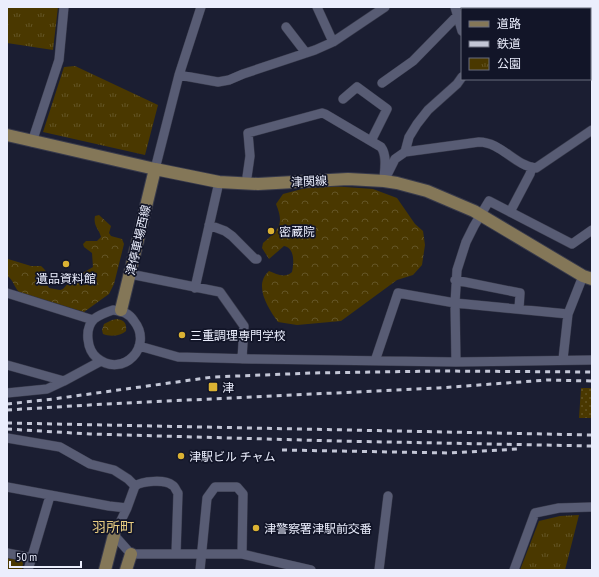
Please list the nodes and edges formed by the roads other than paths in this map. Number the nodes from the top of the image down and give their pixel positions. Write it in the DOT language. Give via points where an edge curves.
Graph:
graph roads {
  1 [pos="64,7"];
  2 [pos="201,7"];
  3 [pos="317,7"];
  4 [pos="385,7"];
  5 [pos="456,11"];
  6 [pos="286,27"];
  7 [pos="461,28"];
  8 [pos="333,42"];
  9 [pos="306,54"];
  10 [pos="179,75"];
  11 [pos="461,78"];
  12 [pos="382,83"];
  13 [pos="343,100"];
  14 [pos="592,130"];
  15 [pos="7,135"];
  16 [pos="371,141"];
  17 [pos="32,142"];
  18 [pos="405,152"];
  19 [pos="532,167"];
  20 [pos="155,169"];
  21 [pos="384,181"];
  22 [pos="219,182"];
  23 [pos="246,184"];
  24 [pos="510,212"];
  25 [pos="481,214"];
  26 [pos="209,225"];
  27 [pos="592,230"];
  28 [pos="257,259"];
  29 [pos="130,274"];
  30 [pos="588,277"];
  31 [pos="455,280"];
  32 [pos="195,288"];
  33 [pos="7,293"];
  34 [pos="455,303"];
  35 [pos="519,309"];
  36 [pos="121,310"];
  37 [pos="568,314"];
  38 [pos="93,320"];
  39 [pos="139,346"];
  40 [pos="242,358"];
  41 [pos="563,359"];
  42 [pos="592,360"];
  43 [pos="101,361"];
  44 [pos="375,361"];
  45 [pos="456,362"];
  46 [pos="7,365"];
  47 [pos="64,381"];
  48 [pos="7,393"];
  49 [pos="7,438"];
  50 [pos="135,486"];
  51 [pos="7,487"];
  52 [pos="50,496"];
  53 [pos="388,496"];
  54 [pos="592,507"];
  55 [pos="127,508"];
  56 [pos="114,535"];
  57 [pos="7,553"];
  58 [pos="131,554"];
  59 [pos="176,554"];
  60 [pos="201,554"];
  61 [pos="242,554"];
  62 [pos="32,558"];
  63 [pos="28,570"];
  64 [pos="105,570"];
  65 [pos="126,570"];
  66 [pos="200,570"];
  67 [pos="311,570"];
  68 [pos="379,570"];
  69 [pos="514,570"];
  1 -- 17 [label="street" via="59,60"];
  2 -- 10 [label="street"];
  3 -- 8 [label="street"];
  4 -- 8 [label="street"];
  5 -- 7 [label="street"];
  5 -- 12 [label="street" via="419,55"];
  6 -- 9 [label="street"];
  8 -- 9 [label="street"];
  9 -- 10 [label="street" via="222,82"];
  10 -- 20 [label="street"];
  11 -- 18 [label="street" via="428,110 409,137"];
  13 -- 16 [label="street" via="357,87 387,109"];
  14 -- 19 [label="street" via="536,168"];
  15 -- 17 [label="main road, 津関線"];
  16 -- 21 [label="street" via="383,150"];
  16 -- 23 [label="street" via="322,113 248,133 250,156"];
  17 -- 20 [label="main road, 津関線"];
  18 -- 19 [label="street" via="485,142"];
  18 -- 21 [label="street" via="395,159"];
  19 -- 24 [label="street"];
  20 -- 22 [label="main road, 津関線"];
  20 -- 29 [label="main road, 津停車場西線"];
  21 -- 23 [label="main road, 津関線" via="348,179"];
  21 -- 25 [label="main road, 津関線" via="427,191"];
  22 -- 23 [label="main road, 津関線"];
  22 -- 26 [label="street"];
  24 -- 25 [label="street" via="489,201"];
  24 -- 27 [label="street" via="572,244"];
  25 -- 30 [label="main road, 津関線"];
  25 -- 31 [label="street" via="460,256"];
  26 -- 28 [label="street" via="225,231"];
  26 -- 32 [label="street"];
  29 -- 32 [label="street"];
  29 -- 36 [label="main road, 津停車場西線"];
  30 -- 37 [label="street"];
  31 -- 34 [label="street"];
  31 -- 35 [label="street" via="520,293"];
  32 -- 40 [label="street" via="220,292 244,326"];
  33 -- 38 [label="street"];
  34 -- 35 [label="street"];
  34 -- 44 [label="street" via="398,293"];
  34 -- 45 [label="street"];
  35 -- 37 [label="street"];
  36 -- 38 [label="street" via="113,310"];
  36 -- 39 [label="street" via="138,325 141,333"];
  37 -- 41 [label="street"];
  38 -- 43 [label="street" via="88,343 94,356"];
  39 -- 40 [label="street" via="178,357"];
  39 -- 43 [label="street" via="133,357 126,362 113,364"];
  40 -- 44 [label="street"];
  41 -- 42 [label="street"];
  41 -- 45 [label="street"];
  43 -- 47 [label="street"];
  44 -- 45 [label="street"];
  46 -- 47 [label="street"];
  47 -- 48 [label="street" via="47,389"];
  49 -- 50 [label="street" via="60,447 90,464 114,470"];
  50 -- 55 [label="street"];
  50 -- 59 [label="street" via="142,482 165,482 173,485 178,493"];
  51 -- 52 [label="street"];
  52 -- 55 [label="street"];
  52 -- 62 [label="street"];
  53 -- 68 [label="street"];
  54 -- 69 [label="street" via="535,512"];
  55 -- 56 [label="street"];
  56 -- 58 [label="street"];
  56 -- 64 [label="main road"];
  57 -- 62 [label="street"];
  58 -- 59 [label="street"];
  58 -- 65 [label="main road"];
  59 -- 60 [label="street"];
  60 -- 61 [label="street"];
  60 -- 61 [label="street" via="207,498 215,487 236,487 243,494"];
  60 -- 66 [label="street"];
  61 -- 67 [label="street"];
  62 -- 63 [label="street"];
}
